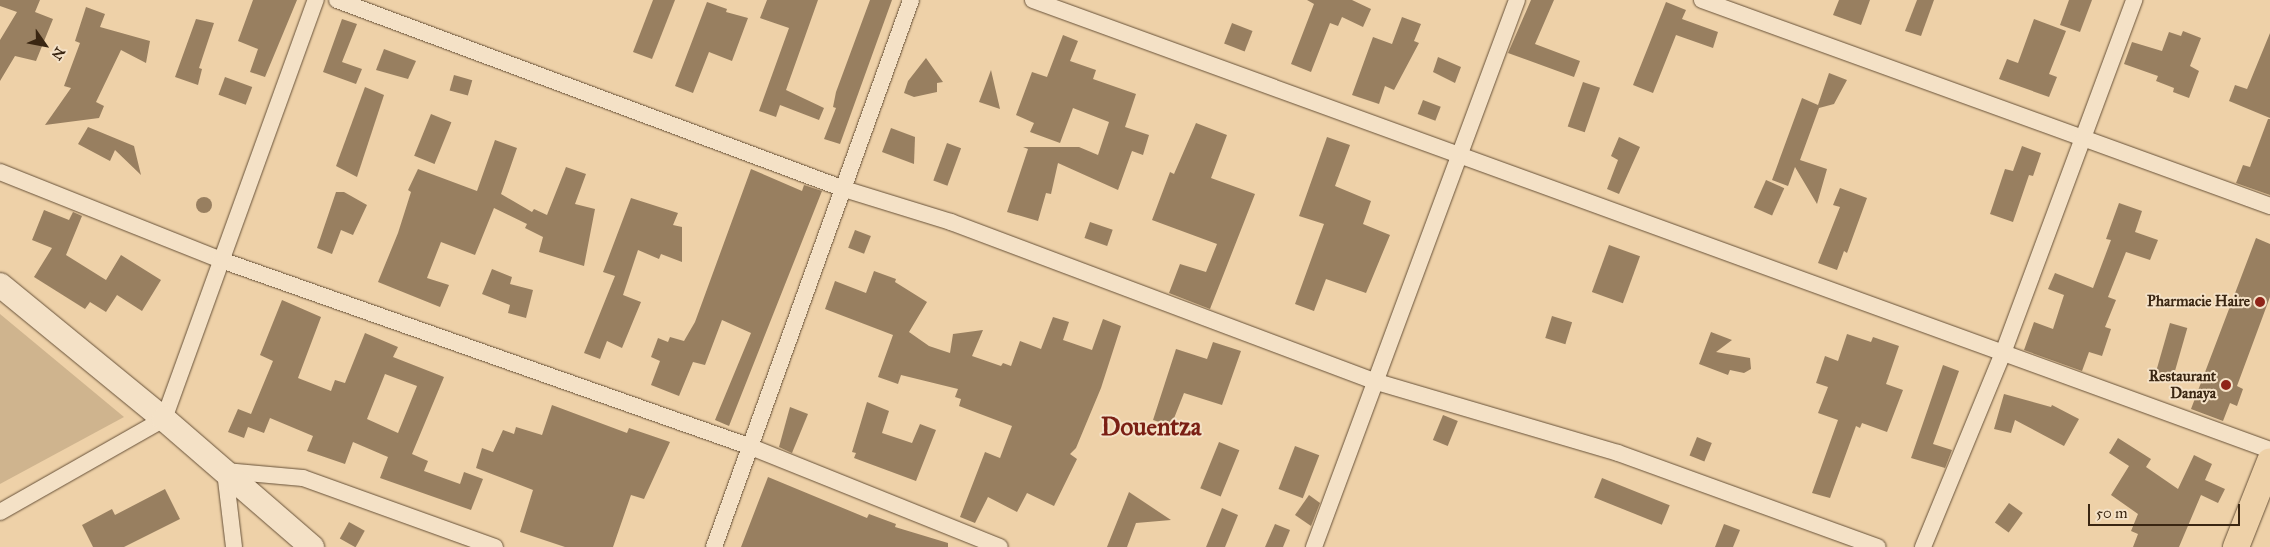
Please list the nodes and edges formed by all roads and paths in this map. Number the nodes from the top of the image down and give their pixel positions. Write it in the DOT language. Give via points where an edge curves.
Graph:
graph roads {
  1 [pos="316,0"];
  2 [pos="337,0"];
  3 [pos="911,0"];
  4 [pos="1033,0"];
  5 [pos="1517,0"];
  6 [pos="1702,0"];
  7 [pos="2134,0"];
  8 [pos="2080,137"];
  9 [pos="1460,156"];
  10 [pos="0,172"];
  11 [pos="844,189"];
  12 [pos="2270,206"];
  13 [pos="221,260"];
  14 [pos="0,285"];
  15 [pos="2003,353"];
  16 [pos="1377,382"];
  17 [pos="164,419"];
  18 [pos="751,447"];
  19 [pos="2270,450"];
  20 [pos="2270,460"];
  21 [pos="225,471"];
  22 [pos="0,512"];
  23 [pos="234,547"];
  24 [pos="312,547"];
  25 [pos="494,547"];
  26 [pos="714,547"];
  27 [pos="1000,547"];
  28 [pos="1314,547"];
  29 [pos="1877,547"];
  30 [pos="1923,547"];
  31 [pos="2236,547"];
  1 -- 13 [label="street"];
  2 -- 11 [label="street"];
  3 -- 11 [label="street"];
  4 -- 9 [label="street"];
  5 -- 9 [label="street"];
  6 -- 8 [label="street"];
  7 -- 8 [label="street"];
  8 -- 12 [label="street"];
  8 -- 15 [label="street"];
  9 -- 15 [label="street"];
  9 -- 16 [label="street"];
  10 -- 13 [label="street"];
  11 -- 16 [label="street" via="951,222"];
  11 -- 18 [label="street"];
  13 -- 17 [label="street"];
  13 -- 18 [label="street"];
  14 -- 17 [label="main road"];
  15 -- 19 [label="street"];
  15 -- 30 [label="street"];
  16 -- 28 [label="street"];
  16 -- 29 [label="street" via="1618,453"];
  17 -- 21 [label="main road"];
  17 -- 22 [label="street"];
  18 -- 26 [label="street"];
  18 -- 27 [label="street"];
  20 -- 31 [label="main road"];
  21 -- 23 [label="street"];
  21 -- 24 [label="main road"];
  21 -- 25 [label="street" via="303,478"];
}
